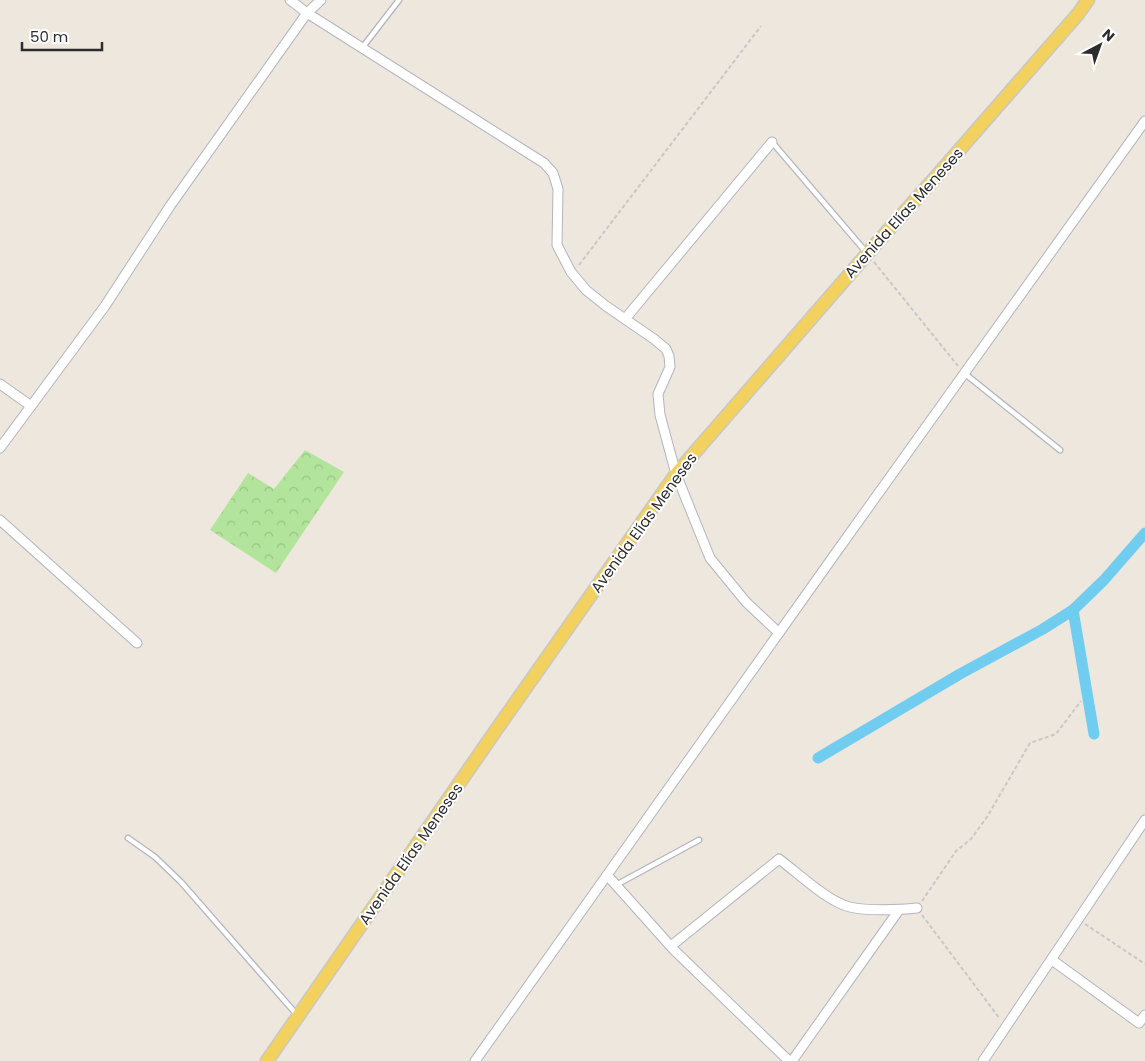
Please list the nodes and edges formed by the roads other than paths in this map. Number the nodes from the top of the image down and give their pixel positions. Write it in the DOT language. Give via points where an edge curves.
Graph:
graph roads {
  1 [pos="290,0"];
  2 [pos="321,0"];
  3 [pos="399,0"];
  4 [pos="1088,0"];
  5 [pos="307,13"];
  6 [pos="362,48"];
  7 [pos="1145,121"];
  8 [pos="772,142"];
  9 [pos="867,254"];
  10 [pos="625,319"];
  11 [pos="964,373"];
  12 [pos="0,384"];
  13 [pos="31,406"];
  14 [pos="0,448"];
  15 [pos="1060,450"];
  16 [pos="676,474"];
  17 [pos="0,520"];
  18 [pos="779,633"];
  19 [pos="137,643"];
  20 [pos="1145,820"];
  21 [pos="128,838"];
  22 [pos="699,840"];
  23 [pos="606,875"];
  24 [pos="616,885"];
  25 [pos="917,908"];
  26 [pos="899,910"];
  27 [pos="671,946"];
  28 [pos="1052,960"];
  29 [pos="1145,1015"];
  30 [pos="298,1017"];
  31 [pos="268,1061"];
  32 [pos="475,1061"];
  33 [pos="790,1061"];
  34 [pos="983,1061"];
  1 -- 5 [label="street"];
  2 -- 5 [label="street"];
  3 -- 6 [label="lane"];
  4 -- 9 [label="main road, Avenida Elías Meneses"];
  5 -- 6 [label="street"];
  5 -- 13 [label="street" via="170,206 105,306"];
  6 -- 10 [label="street" via="544,163 553,173 558,189 557,245 571,272 586,290"];
  7 -- 11 [label="street"];
  8 -- 9 [label="lane"];
  8 -- 10 [label="street"];
  9 -- 16 [label="main road, Avenida Elías Meneses"];
  10 -- 16 [label="street" via="666,349 669,356 670,368 658,394"];
  11 -- 15 [label="lane"];
  11 -- 18 [label="street"];
  12 -- 13 [label="street"];
  13 -- 14 [label="street"];
  16 -- 18 [label="street" via="710,558 746,602"];
  16 -- 30 [label="main road, Avenida Elías Meneses"];
  17 -- 19 [label="street"];
  18 -- 23 [label="street"];
  20 -- 28 [label="street"];
  21 -- 30 [label="lane" via="181,882"];
  22 -- 24 [label="lane"];
  23 -- 24 [label="street"];
  23 -- 32 [label="street"];
  24 -- 27 [label="street"];
  25 -- 26 [label="street"];
  26 -- 27 [label="street" via="851,907 832,900 779,859"];
  26 -- 33 [label="street"];
  27 -- 33 [label="street"];
  28 -- 29 [label="street" via="1138,1023"];
  28 -- 34 [label="street"];
  30 -- 31 [label="main road, Avenida Elías Meneses"];
}
